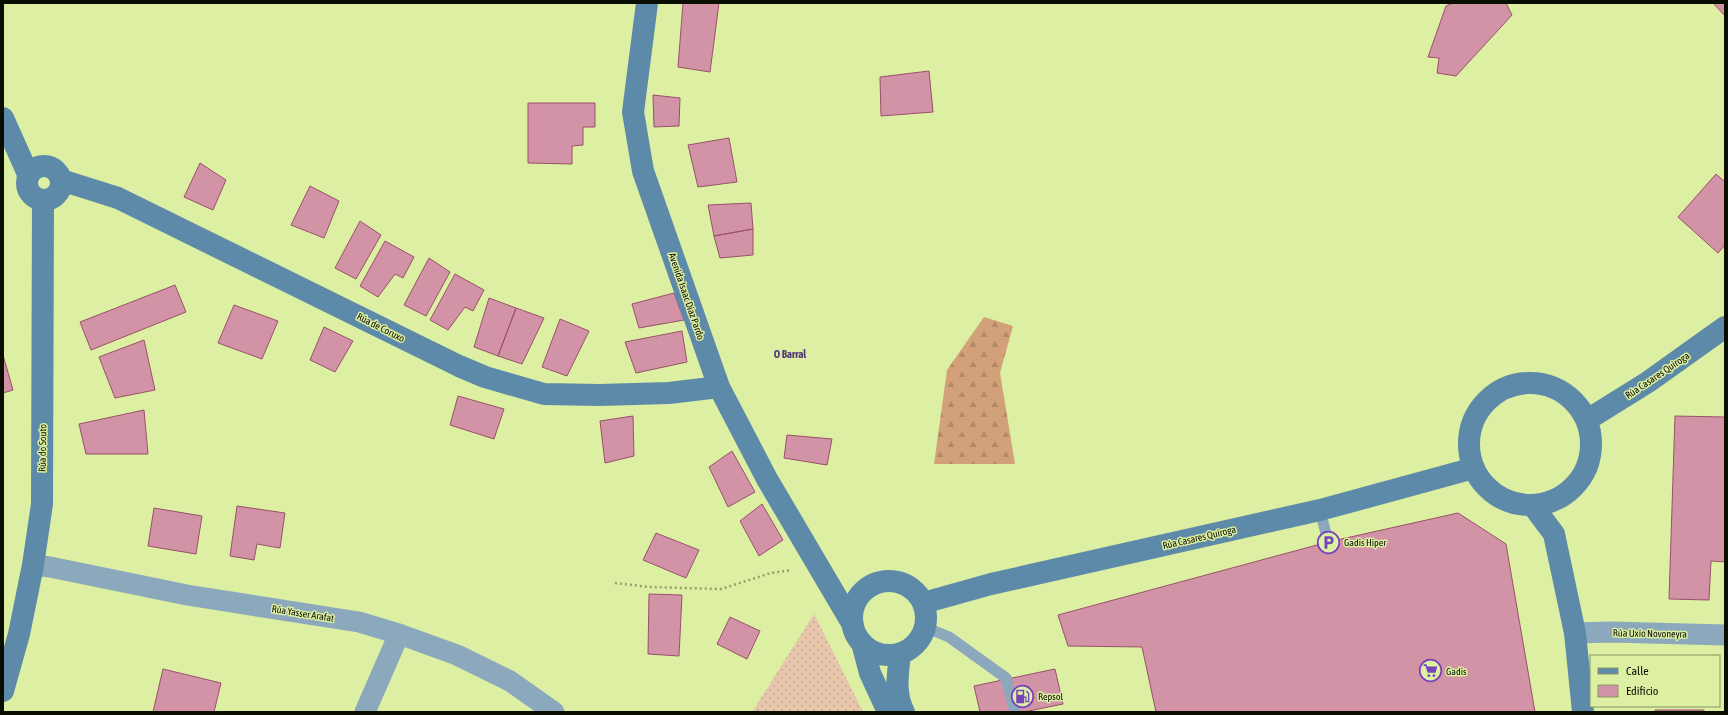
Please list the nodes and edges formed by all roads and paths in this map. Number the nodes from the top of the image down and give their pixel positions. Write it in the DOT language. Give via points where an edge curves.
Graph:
graph roads {
  1 [pos="647,3"];
  2 [pos="3,118"];
  3 [pos="9,149"];
  4 [pos="28,174"];
  5 [pos="61,180"];
  6 [pos="44,201"];
  7 [pos="1725,327"];
  8 [pos="719,387"];
  9 [pos="1587,420"];
  10 [pos="1474,468"];
  11 [pos="1566,496"];
  12 [pos="1533,506"];
  13 [pos="1320,510"];
  14 [pos="1554,534"];
  15 [pos="1328,542"];
  16 [pos="33,565"];
  17 [pos="820,567"];
  18 [pos="614,583"];
  19 [pos="868,588"];
  20 [pos="923,603"];
  21 [pos="925,627"];
  22 [pos="399,634"];
  23 [pos="858,634"];
  24 [pos="1575,634"];
  25 [pos="1725,635"];
  26 [pos="900,654"];
  27 [pos="3,691"];
  28 [pos="365,712"];
  29 [pos="554,712"];
  30 [pos="888,712"];
  31 [pos="904,712"];
  32 [pos="1015,712"];
  33 [pos="1582,712"];
  1 -- 8 [label="street, Avenida Isaac Díaz Pardo" via="633,112 643,171"];
  2 -- 3 [label="street"];
  3 -- 4 [label="street"];
  4 -- 5 [label="street" via="38,166 46,166 55,169"];
  4 -- 6 [label="street" via="28,191 37,199"];
  5 -- 6 [label="street" via="58,194"];
  5 -- 8 [label="street, Rúa de Coruxo" via="118,198 485,377 544,394 661,393"];
  6 -- 16 [label="street, Rúa do Souto" via="42,504"];
  7 -- 9 [label="street, Rúa Casares Quiroga" via="1648,382"];
  8 -- 17 [label="street, Avenida Isaac Díaz Pardo" via="768,479"];
  9 -- 10 [label="street" via="1577,403 1562,391 1544,384 1525,382 1506,387 1490,398 1477,412 1470,430 1469,449"];
  9 -- 11 [label="street" via="1592,440 1590,462 1581,481"];
  10 -- 12 [label="street" via="1483,484 1497,496 1514,504"];
  10 -- 13 [label="street, Rúa Casares Quiroga"];
  11 -- 12 [label="street" via="1550,503"];
  11 -- 14 [label="street"];
  12 -- 14 [label="street"];
  13 -- 15 [label="lane"];
  13 -- 20 [label="street, Rúa Casares Quiroga" via="991,584"];
  14 -- 24 [label="street"];
  16 -- 22 [label="street, Rúa Yasser Arafat" via="188,595 359,622"];
  16 -- 27 [label="street, Rúa do Souto" via="20,634"];
  17 -- 18 [label="path" via="771,573 721,589 649,587"];
  17 -- 19 [label="street" via="841,580"];
  17 -- 23 [label="street, Avenida Isaac Díaz Pardo"];
  19 -- 20 [label="street" via="880,582 905,584 916,591"];
  19 -- 23 [label="street" via="854,605 852,615"];
  20 -- 21 [label="street"];
  21 -- 26 [label="street" via="920,639"];
  21 -- 32 [label="lane" via="949,637 1006,678"];
  22 -- 28 [label="street"];
  22 -- 29 [label="street, Rúa Yasser Arafat" via="457,655 510,681"];
  23 -- 26 [label="street" via="873,651 887,655"];
  23 -- 30 [label="street" via="870,673"];
  24 -- 25 [label="street, Rúa Uxío Novoneyra" via="1611,632"];
  24 -- 33 [label="street"];
  26 -- 31 [label="street" via="897,682"];
}
